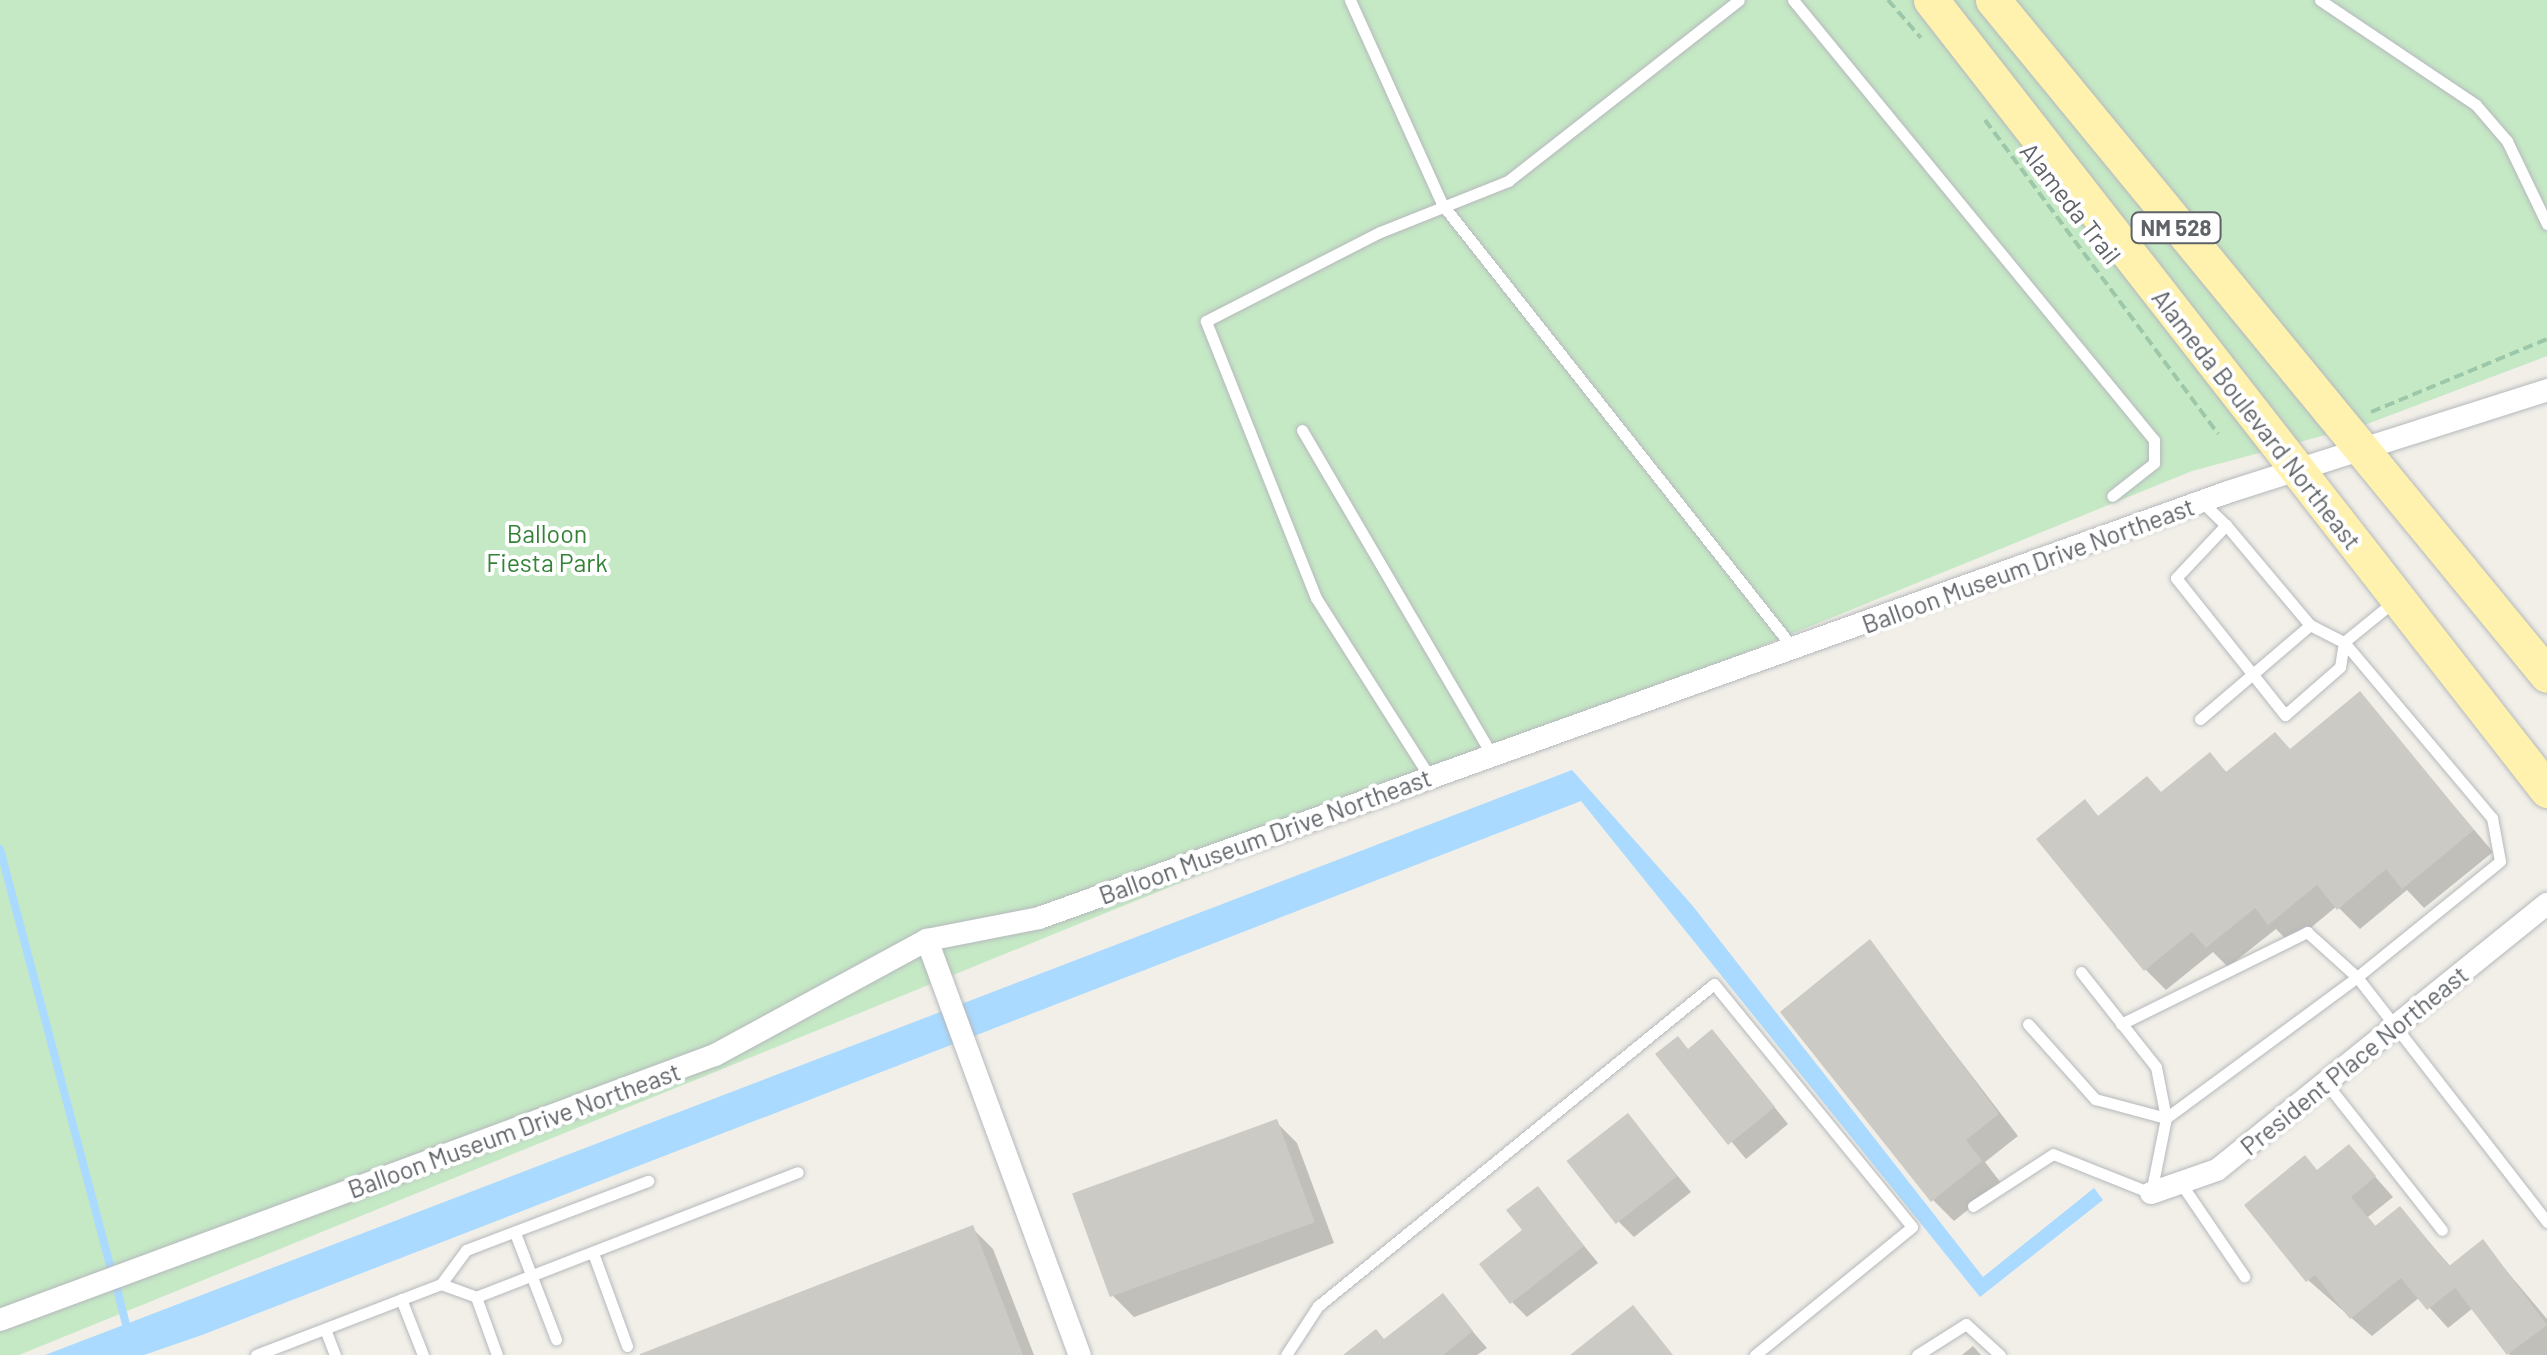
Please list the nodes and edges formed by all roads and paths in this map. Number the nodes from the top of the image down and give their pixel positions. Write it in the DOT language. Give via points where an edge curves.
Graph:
graph roads {
  1 [pos="1350,0"];
  2 [pos="1739,0"];
  3 [pos="1793,0"];
  4 [pos="1888,0"];
  5 [pos="1931,0"];
  6 [pos="1993,0"];
  7 [pos="2320,0"];
  8 [pos="1929,48"];
  9 [pos="1974,104"];
  10 [pos="1442,204"];
  11 [pos="2547,224"];
  12 [pos="2547,339"];
  13 [pos="2547,390"];
  14 [pos="2366,412"];
  15 [pos="1302,430"];
  16 [pos="2218,434"];
  17 [pos="2364,452"];
  18 [pos="2298,472"];
  19 [pos="2112,496"];
  20 [pos="2203,502"];
  21 [pos="2226,525"];
  22 [pos="2397,599"];
  23 [pos="2310,624"];
  24 [pos="2344,642"];
  25 [pos="1793,648"];
  26 [pos="2253,674"];
  27 [pos="2547,675"];
  28 [pos="2200,720"];
  29 [pos="1492,754"];
  30 [pos="1429,776"];
  31 [pos="2547,790"];
  32 [pos="2547,904"];
  33 [pos="927,940"];
  34 [pos="2081,972"];
  35 [pos="2358,977"];
  36 [pos="2028,1024"];
  37 [pos="2121,1024"];
  38 [pos="2393,1029"];
  39 [pos="2326,1083"];
  40 [pos="2166,1118"];
  41 [pos="798,1172"];
  42 [pos="648,1182"];
  43 [pos="2184,1188"];
  44 [pos="2151,1193"];
  45 [pos="1973,1206"];
  46 [pos="2547,1222"];
  47 [pos="2442,1230"];
  48 [pos="515,1234"];
  49 [pos="593,1252"];
  50 [pos="532,1276"];
  51 [pos="2244,1276"];
  52 [pos="440,1284"];
  53 [pos="476,1297"];
  54 [pos="401,1299"];
  55 [pos="0,1320"];
  56 [pos="324,1329"];
  57 [pos="556,1339"];
  58 [pos="627,1346"];
  59 [pos="256,1355"];
  60 [pos="335,1355"];
  61 [pos="423,1355"];
  62 [pos="497,1355"];
  63 [pos="1080,1355"];
  64 [pos="1286,1355"];
  65 [pos="1755,1355"];
  66 [pos="1917,1355"];
  67 [pos="2000,1355"];
  1 -- 10 [label="lane"];
  2 -- 10 [label="lane" via="1508,181"];
  3 -- 19 [label="lane" via="2154,440 2154,463"];
  4 -- 8 [label="path"];
  5 -- 18 [label="main road, Alameda Boulevard Northeast / NM 528"];
  6 -- 17 [label="main road, NM 528"];
  7 -- 11 [label="lane" via="2476,105 2508,141"];
  9 -- 16 [label="path, Alameda Trail"];
  10 -- 25 [label="lane"];
  10 -- 30 [label="lane" via="1206,321 1316,598"];
  12 -- 14 [label="path"];
  13 -- 17 [label="street, Balloon Museum Drive Northeast"];
  15 -- 29 [label="lane"];
  17 -- 18 [label="street, Balloon Museum Drive Northeast"];
  17 -- 27 [label="main road, NM 528"];
  18 -- 20 [label="street, Balloon Museum Drive Northeast"];
  18 -- 22 [label="main road, Alameda Boulevard Northeast / NM 528"];
  20 -- 21 [label="lane"];
  20 -- 25 [label="street, Balloon Museum Drive Northeast"];
  21 -- 23 [label="lane"];
  21 -- 26 [label="lane" via="2176,578"];
  22 -- 24 [label="lane"];
  22 -- 31 [label="main road, Alameda Boulevard Northeast / NM 528"];
  23 -- 24 [label="lane"];
  23 -- 26 [label="lane"];
  24 -- 26 [label="lane" via="2340,666 2285,714"];
  24 -- 35 [label="lane" via="2492,818 2500,860"];
  25 -- 29 [label="street, Balloon Museum Drive Northeast"];
  26 -- 28 [label="lane"];
  29 -- 30 [label="street, Balloon Museum Drive Northeast"];
  30 -- 33 [label="street, Balloon Museum Drive Northeast" via="1038,918"];
  32 -- 38 [label="street, President Place Northeast"];
  33 -- 55 [label="street, Balloon Museum Drive Northeast" via="715,1055"];
  33 -- 63 [label="street"];
  34 -- 37 [label="lane"];
  35 -- 37 [label="lane" via="2307,932"];
  35 -- 38 [label="lane"];
  35 -- 40 [label="lane"];
  36 -- 40 [label="lane" via="2095,1099"];
  37 -- 40 [label="lane" via="2156,1067"];
  38 -- 39 [label="street, President Place Northeast"];
  38 -- 46 [label="lane"];
  39 -- 43 [label="street, President Place Northeast"];
  39 -- 47 [label="lane"];
  40 -- 44 [label="lane"];
  41 -- 49 [label="lane"];
  42 -- 48 [label="lane"];
  43 -- 44 [label="street, President Place Northeast"];
  43 -- 51 [label="lane"];
  44 -- 45 [label="lane" via="2052,1154"];
  48 -- 50 [label="lane"];
  48 -- 52 [label="lane" via="466,1250"];
  49 -- 50 [label="lane"];
  49 -- 58 [label="lane"];
  50 -- 53 [label="lane"];
  50 -- 57 [label="lane"];
  52 -- 53 [label="lane"];
  52 -- 54 [label="lane"];
  53 -- 62 [label="lane"];
  54 -- 56 [label="lane"];
  54 -- 61 [label="lane"];
  56 -- 59 [label="lane"];
  56 -- 60 [label="lane"];
  64 -- 65 [label="lane" via="1318,1306 1714,984 1912,1227"];
  66 -- 67 [label="lane" via="1966,1324"];
}
